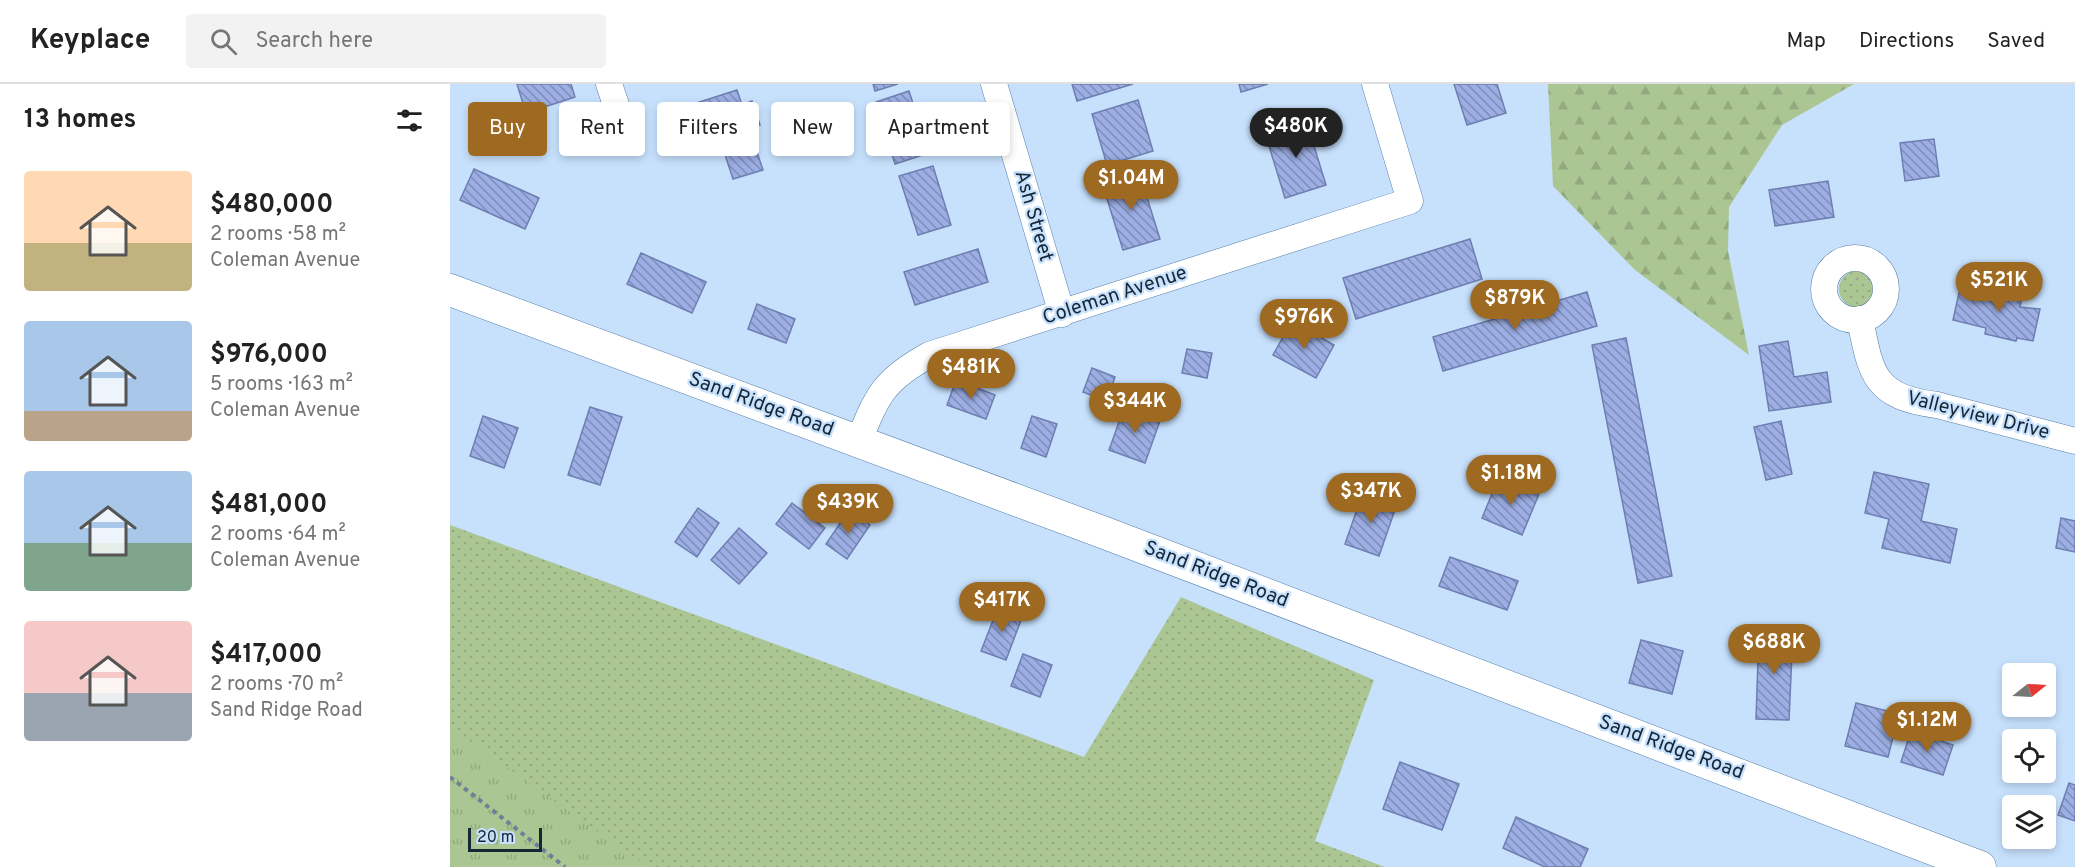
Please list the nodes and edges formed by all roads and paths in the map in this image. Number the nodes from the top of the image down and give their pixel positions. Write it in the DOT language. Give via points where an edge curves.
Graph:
graph roads {
  1 [pos="609,84"];
  2 [pos="994,84"];
  3 [pos="1375,84"];
  4 [pos="615,102"];
  5 [pos="450,290"];
  6 [pos="1062,314"];
  7 [pos="1860,319"];
  8 [pos="859,440"];
  9 [pos="2075,441"];
  10 [pos="450,777"];
  11 [pos="565,867"];
  12 [pos="1980,867"];
  1 -- 4 [label="street"];
  2 -- 6 [label="street, Ash Street"];
  3 -- 6 [label="street, Coleman Avenue" via="1410,201"];
  5 -- 8 [label="street, Sand Ridge Road"];
  6 -- 8 [label="street, Coleman Avenue" via="929,355 904,369 875,400"];
  7 -- 9 [label="street, Valleyview Drive" via="1868,361 1878,381 1894,394"];
  8 -- 12 [label="street, Sand Ridge Road"];
  10 -- 11 [label="path"];
}
